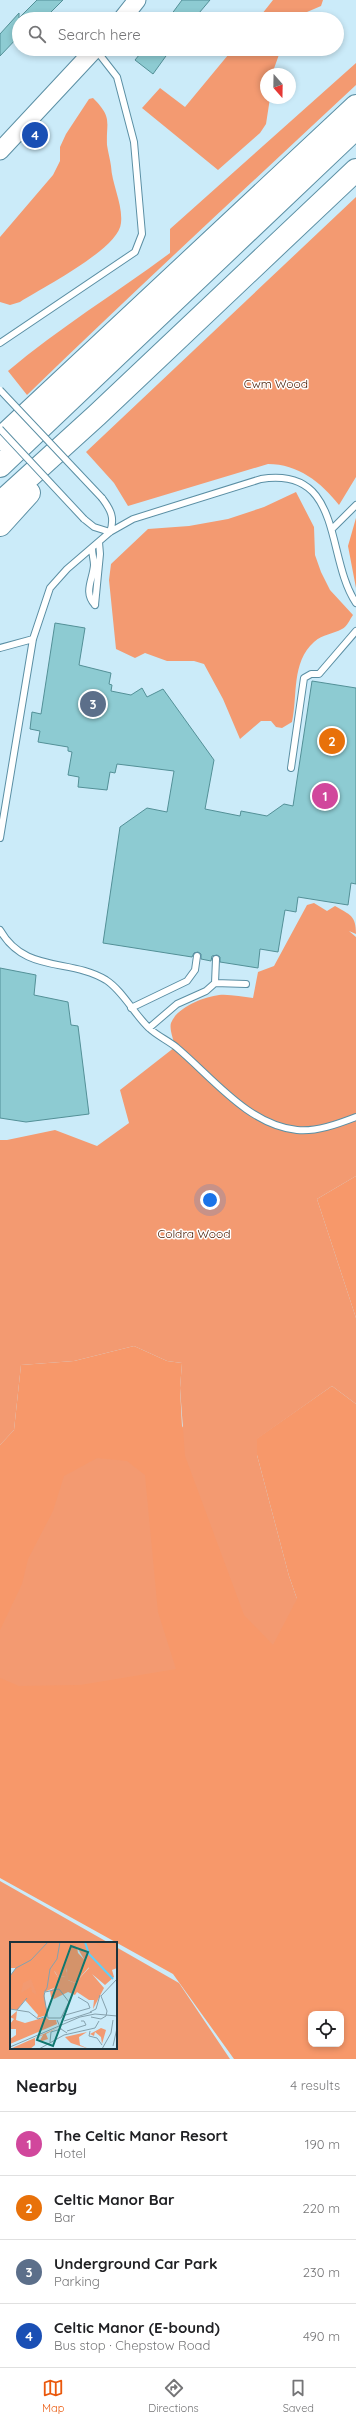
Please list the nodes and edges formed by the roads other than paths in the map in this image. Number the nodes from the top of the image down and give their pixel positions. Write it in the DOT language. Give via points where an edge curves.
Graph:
graph roads {
  1 [pos="137,0"];
  2 [pos="128,12"];
  3 [pos="88,56"];
  4 [pos="100,56"];
  5 [pos="356,106"];
  6 [pos="356,128"];
  7 [pos="0,151"];
  8 [pos="356,170"];
  9 [pos="0,342"];
  10 [pos="0,390"];
  11 [pos="97,415"];
  12 [pos="0,429"];
  13 [pos="0,438"];
  14 [pos="0,466"];
  15 [pos="0,503"];
  16 [pos="356,505"];
  17 [pos="0,525"];
  18 [pos="332,529"];
  19 [pos="110,532"];
  20 [pos="99,542"];
  21 [pos="92,548"];
  22 [pos="356,603"];
  23 [pos="356,631"];
  24 [pos="33,639"];
  25 [pos="0,648"];
  26 [pos="291,768"];
  27 [pos="0,838"];
  28 [pos="0,930"];
  29 [pos="2,939"];
  30 [pos="198,956"];
  31 [pos="216,959"];
  32 [pos="215,983"];
  33 [pos="246,984"];
  34 [pos="131,1008"];
  35 [pos="149,1028"];
  36 [pos="356,1117"];
  1 -- 2 [label="main road"];
  3 -- 7 [label="main road"];
  4 -- 9 [label="lane" via="117,77 134,142 142,213 140,244 135,252"];
  5 -- 13 [label="highway"];
  6 -- 14 [label="highway"];
  8 -- 11 [label="highway"];
  10 -- 19 [label="lane, bridge" via="102,498 112,515"];
  11 -- 15 [label="highway"];
  11 -- 17 [label="highway"];
  12 -- 19 [label="lane, bridge" via="84,519 94,527"];
  16 -- 18 [label="lane"];
  18 -- 19 [label="lane" via="322,504 311,489 291,479 277,476 133,519"];
  18 -- 22 [label="lane" via="342,574"];
  19 -- 20 [label="lane"];
  20 -- 21 [label="lane"];
  20 -- 21 [label="lane" via="95,605 90,600 88,591 94,565"];
  21 -- 24 [label="lane" via="67,569 50,588"];
  23 -- 26 [label="lane" via="318,674 304,678"];
  24 -- 25 [label="lane"];
  24 -- 27 [label="lane"];
  28 -- 29 [label="lane"];
  29 -- 34 [label="lane" via="36,960 90,973 108,981"];
  30 -- 34 [label="lane" via="195,970 187,981"];
  31 -- 32 [label="lane"];
  32 -- 33 [label="lane"];
  32 -- 35 [label="lane" via="206,991 177,1004"];
  34 -- 35 [label="lane"];
  35 -- 36 [label="lane" via="176,1047 231,1097 267,1122 298,1130 333,1125"];
}
